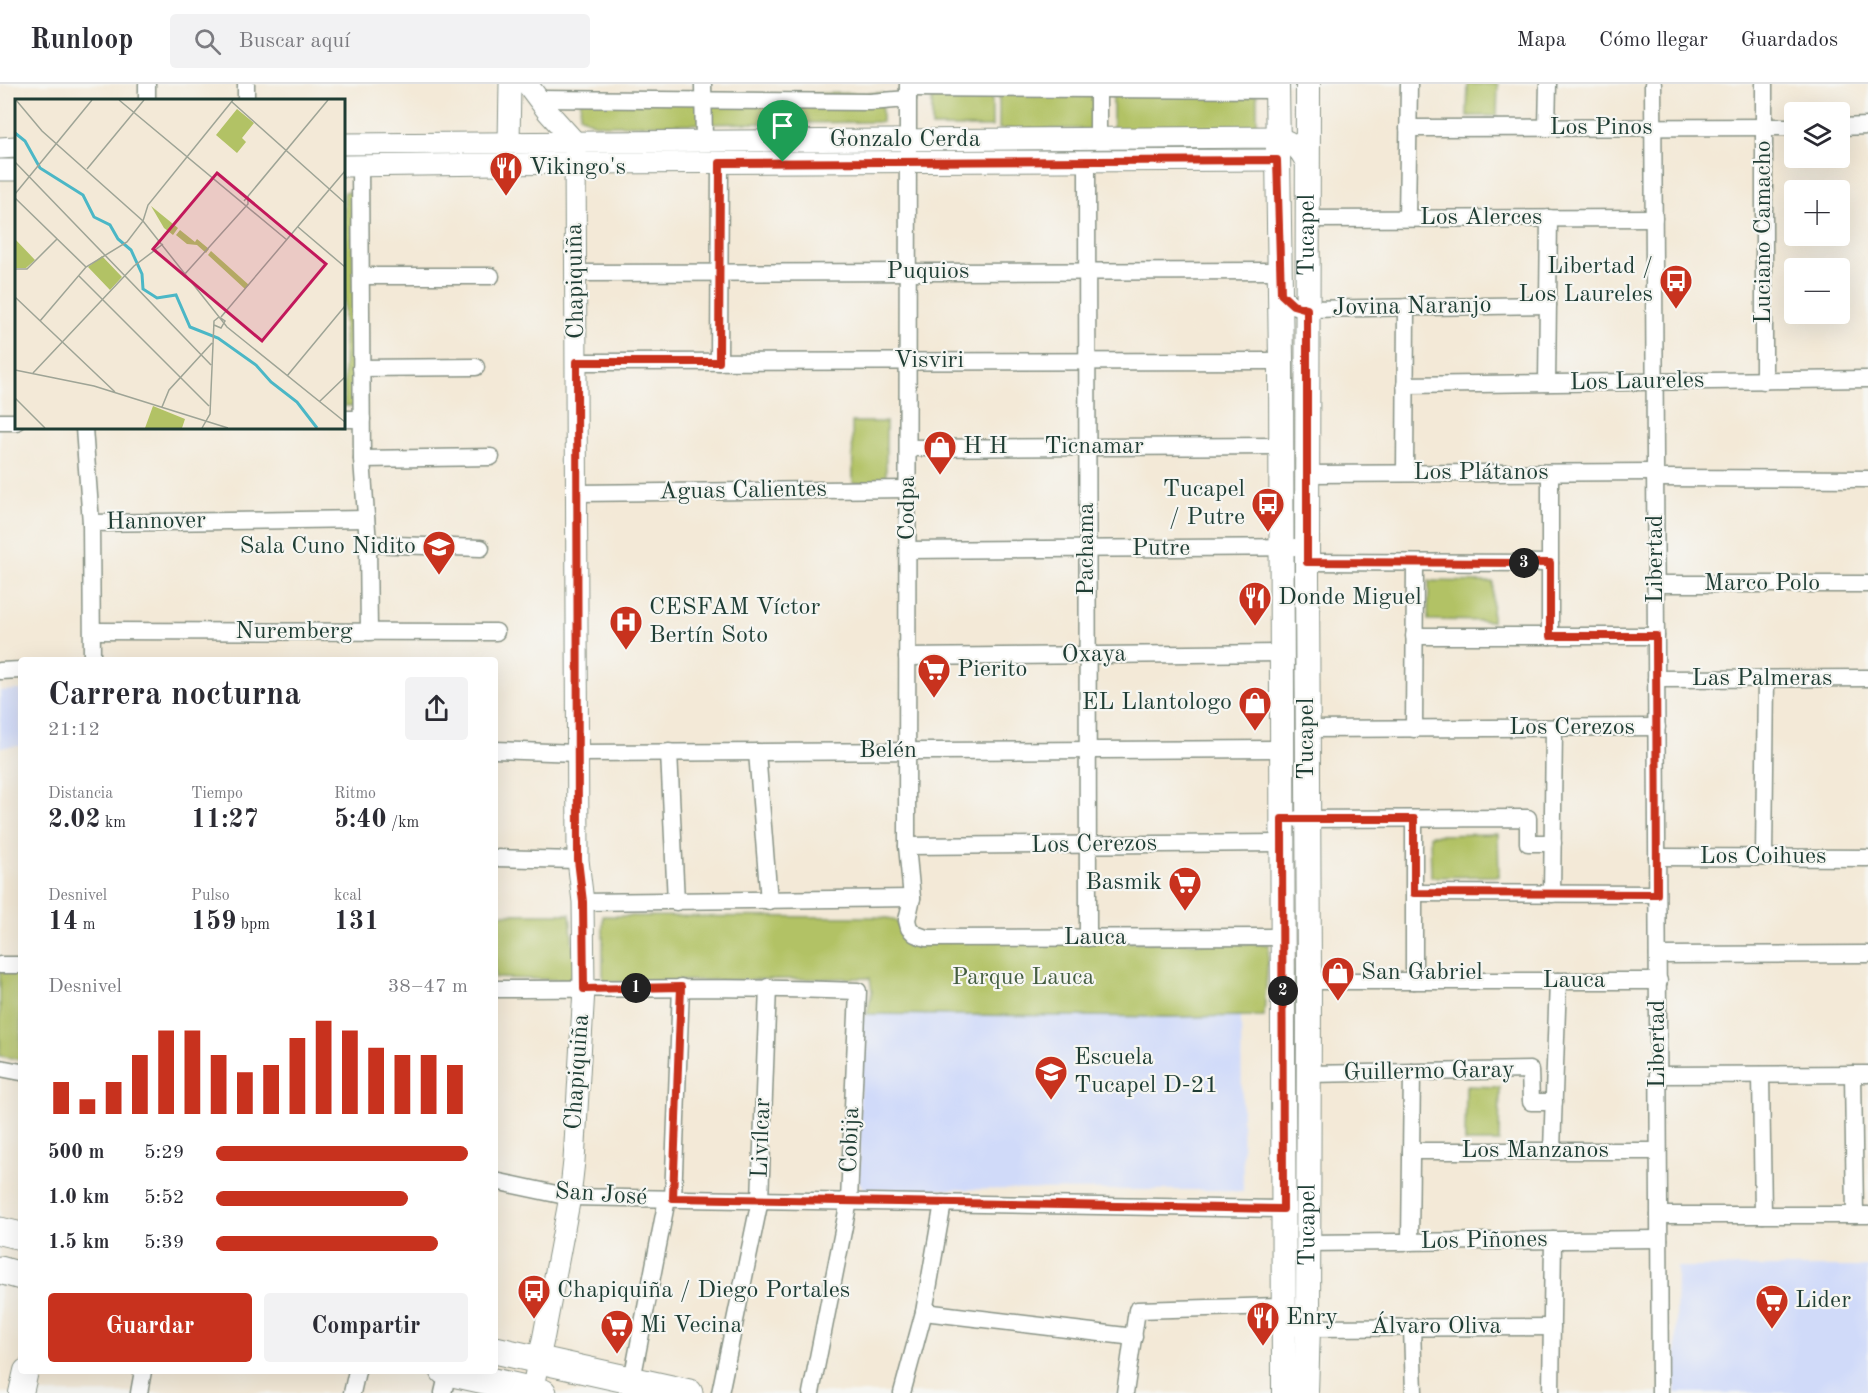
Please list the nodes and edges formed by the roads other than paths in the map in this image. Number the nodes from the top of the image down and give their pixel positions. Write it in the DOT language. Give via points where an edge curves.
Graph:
graph roads {
  1 [pos="510,84"];
  2 [pos="1308,84"];
  3 [pos="1409,84"];
  4 [pos="1548,84"];
  5 [pos="1653,84"];
  6 [pos="1764,84"];
  7 [pos="1098,87"];
  8 [pos="1277,87"];
  9 [pos="908,90"];
  10 [pos="532,92"];
  11 [pos="703,92"];
  12 [pos="1868,126"];
  13 [pos="1764,127"];
  14 [pos="1784,127"];
  15 [pos="1850,127"];
  16 [pos="1408,128"];
  17 [pos="1547,128"];
  18 [pos="1654,128"];
  19 [pos="1098,139"];
  20 [pos="908,140"];
  21 [pos="704,141"];
  22 [pos="509,143"];
  23 [pos="345,144"];
  24 [pos="15,147"];
  25 [pos="0,148"];
  26 [pos="1277,149"];
  27 [pos="575,153"];
  28 [pos="1087,161"];
  29 [pos="908,162"];
  30 [pos="720,163"];
  31 [pos="352,166"];
  32 [pos="1308,168"];
  33 [pos="1407,218"];
  34 [pos="1549,218"];
  35 [pos="1654,218"];
  36 [pos="1308,219"];
  37 [pos="1087,271"];
  38 [pos="908,272"];
  39 [pos="576,273"];
  40 [pos="719,273"];
  41 [pos="361,276"];
  42 [pos="491,276"];
  43 [pos="1280,282"];
  44 [pos="1548,305"];
  45 [pos="1406,307"];
  46 [pos="1307,309"];
  47 [pos="1087,359"];
  48 [pos="908,361"];
  49 [pos="1281,361"];
  50 [pos="577,362"];
  51 [pos="719,362"];
  52 [pos="476,367"];
  53 [pos="362,368"];
  54 [pos="1868,380"];
  55 [pos="1764,381"];
  56 [pos="1655,382"];
  57 [pos="1547,383"];
  58 [pos="1405,385"];
  59 [pos="345,419"];
  60 [pos="362,419"];
  61 [pos="84,429"];
  62 [pos="1281,446"];
  63 [pos="1087,447"];
  64 [pos="908,448"];
  65 [pos="491,457"];
  66 [pos="362,459"];
  67 [pos="1405,473"];
  68 [pos="1550,473"];
  69 [pos="1307,474"];
  70 [pos="1655,475"];
  71 [pos="1868,479"];
  72 [pos="908,489"];
  73 [pos="578,493"];
  74 [pos="366,519"];
  75 [pos="91,523"];
  76 [pos="368,544"];
  77 [pos="481,548"];
  78 [pos="1281,548"];
  79 [pos="1087,549"];
  80 [pos="908,550"];
  81 [pos="1307,555"];
  82 [pos="1415,563"];
  83 [pos="1550,563"];
  84 [pos="1656,584"];
  85 [pos="1868,584"];
  86 [pos="93,631"];
  87 [pos="369,632"];
  88 [pos="496,632"];
  89 [pos="1414,636"];
  90 [pos="1550,636"];
  91 [pos="1656,636"];
  92 [pos="1282,653"];
  93 [pos="1087,655"];
  94 [pos="92,657"];
  95 [pos="907,657"];
  96 [pos="18,670"];
  97 [pos="0,671"];
  98 [pos="1868,678"];
  99 [pos="1656,679"];
  100 [pos="1766,679"];
  101 [pos="1554,728"];
  102 [pos="1656,728"];
  103 [pos="1307,729"];
  104 [pos="1414,729"];
  105 [pos="1282,749"];
  106 [pos="498,750"];
  107 [pos="1088,750"];
  108 [pos="907,751"];
  109 [pos="669,752"];
  110 [pos="757,752"];
  111 [pos="577,753"];
  112 [pos="1414,819"];
  113 [pos="1307,820"];
  114 [pos="1282,831"];
  115 [pos="1553,843"];
  116 [pos="1087,845"];
  117 [pos="907,846"];
  118 [pos="1657,857"];
  119 [pos="1764,857"];
  120 [pos="498,858"];
  121 [pos="1868,858"];
  122 [pos="578,860"];
  123 [pos="1414,893"];
  124 [pos="1552,894"];
  125 [pos="1657,894"];
  126 [pos="912,898"];
  127 [pos="769,901"];
  128 [pos="583,902"];
  129 [pos="676,902"];
  130 [pos="911,930"];
  131 [pos="1282,937"];
  132 [pos="1088,938"];
  133 [pos="1868,954"];
  134 [pos="1658,955"];
  135 [pos="18,964"];
  136 [pos="0,965"];
  137 [pos="1309,981"];
  138 [pos="1414,981"];
  139 [pos="1558,981"];
  140 [pos="1659,981"];
  141 [pos="681,987"];
  142 [pos="768,987"];
  143 [pos="498,989"];
  144 [pos="584,989"];
  145 [pos="0,1068"];
  146 [pos="18,1071"];
  147 [pos="1412,1072"];
  148 [pos="1308,1074"];
  149 [pos="1761,1074"];
  150 [pos="1861,1074"];
  151 [pos="1658,1075"];
  152 [pos="1554,1102"];
  153 [pos="1552,1150"];
  154 [pos="1411,1151"];
  155 [pos="1658,1151"];
  156 [pos="498,1181"];
  157 [pos="570,1197"];
  158 [pos="670,1198"];
  159 [pos="760,1200"];
  160 [pos="849,1201"];
  161 [pos="943,1203"];
  162 [pos="1283,1209"];
  163 [pos="1659,1215"];
  164 [pos="1763,1215"];
  165 [pos="1861,1215"];
  166 [pos="0,1232"];
  167 [pos="18,1235"];
  168 [pos="1659,1239"];
  169 [pos="1553,1240"];
  170 [pos="1410,1242"];
  171 [pos="1308,1243"];
  172 [pos="0,1270"];
  173 [pos="18,1275"];
  174 [pos="924,1312"];
  175 [pos="1283,1317"];
  176 [pos="1308,1327"];
  177 [pos="1412,1327"];
  178 [pos="1552,1327"];
  179 [pos="1134,1337"];
  180 [pos="498,1351"];
  181 [pos="539,1360"];
  182 [pos="25,1374"];
  183 [pos="142,1374"];
  184 [pos="356,1374"];
  185 [pos="445,1379"];
  186 [pos="632,1380"];
  187 [pos="537,1392"];
  188 [pos="21,1393"];
  189 [pos="139,1393"];
  190 [pos="352,1393"];
  191 [pos="689,1393"];
  192 [pos="720,1393"];
  193 [pos="811,1393"];
  194 [pos="902,1393"];
  195 [pos="1125,1393"];
  196 [pos="1284,1393"];
  197 [pos="1306,1393"];
  198 [pos="1414,1393"];
  199 [pos="1551,1393"];
  200 [pos="1660,1393"];
  1 -- 22 [label="street"];
  2 -- 32 [label="main road, Tucapel"];
  3 -- 16 [label="street"];
  4 -- 17 [label="street"];
  5 -- 18 [label="street, Libertad"];
  6 -- 13 [label="street, Luciano Camacho"];
  7 -- 8 [label="street, Gonzalo Cerda"];
  7 -- 9 [label="street, Gonzalo Cerda"];
  7 -- 19 [label="street"];
  8 -- 26 [label="main road, Tucapel"];
  9 -- 11 [label="street, Gonzalo Cerda" via="870,102"];
  9 -- 20 [label="street, Codpa"];
  10 -- 11 [label="street, Gonzalo Cerda"];
  10 -- 27 [label="street"];
  11 -- 21 [label="street"];
  12 -- 15 [label="street"];
  13 -- 14 [label="street, Los Pinos"];
  13 -- 18 [label="street, Los Pinos"];
  13 -- 55 [label="street, Luciano Camacho"];
  16 -- 17 [label="street, Los Pinos"];
  16 -- 33 [label="street"];
  17 -- 18 [label="street, Los Pinos"];
  18 -- 35 [label="street, Libertad"];
  19 -- 20 [label="street, Gonzalo Cerda"];
  19 -- 26 [label="street, Gonzalo Cerda"];
  20 -- 21 [label="street, Gonzalo Cerda"];
  20 -- 29 [label="street, Codpa"];
  21 -- 27 [label="street, Gonzalo Cerda"];
  22 -- 23 [label="street, Gonzalo Cerda"];
  22 -- 27 [label="street, Gonzalo Cerda"];
  24 -- 25 [label="street"];
  26 -- 28 [label="street, Gonzalo Cerda"];
  26 -- 32 [label="street" via="1285,139 1297,148"];
  26 -- 43 [label="main road, Tucapel"];
  27 -- 30 [label="street, Gonzalo Cerda"];
  27 -- 31 [label="street, Gonzalo Cerda"];
  27 -- 39 [label="street, Chapiquiña"];
  28 -- 29 [label="street, Gonzalo Cerda"];
  28 -- 37 [label="street, Pachama"];
  29 -- 30 [label="street, Gonzalo Cerda"];
  29 -- 38 [label="street, Codpa"];
  30 -- 40 [label="street"];
  31 -- 41 [label="street"];
  32 -- 36 [label="main road, Tucapel"];
  33 -- 34 [label="street, Los Alerces"];
  33 -- 36 [label="street, Los Alerces"];
  34 -- 35 [label="street, Los Alerces"];
  34 -- 44 [label="street"];
  35 -- 56 [label="street, Libertad"];
  36 -- 46 [label="main road, Tucapel"];
  37 -- 38 [label="street, Puquios"];
  37 -- 43 [label="street, Puquios"];
  37 -- 47 [label="street, Pachama"];
  38 -- 40 [label="street, Puquios"];
  38 -- 48 [label="street, Codpa"];
  39 -- 40 [label="street, Puquios"];
  39 -- 50 [label="street, Chapiquiña"];
  40 -- 51 [label="street"];
  41 -- 42 [label="street"];
  41 -- 53 [label="street"];
  43 -- 46 [label="street, Jovina Naranjo" via="1293,305"];
  43 -- 49 [label="main road, Tucapel"];
  44 -- 45 [label="street, Jovina Naranjo"];
  44 -- 57 [label="street"];
  45 -- 46 [label="street, Jovina Naranjo"];
  45 -- 58 [label="street"];
  46 -- 69 [label="main road, Tucapel"];
  47 -- 48 [label="street, Visviri"];
  47 -- 49 [label="street, Visviri"];
  47 -- 63 [label="street, Pachama"];
  48 -- 51 [label="street, Visviri"];
  48 -- 64 [label="street, Codpa"];
  49 -- 62 [label="main road, Tucapel"];
  50 -- 51 [label="street, Visviri"];
  50 -- 73 [label="street, Chapiquiña"];
  52 -- 53 [label="street"];
  53 -- 60 [label="street"];
  54 -- 55 [label="street, Los Laureles"];
  55 -- 56 [label="street, Los Laureles"];
  56 -- 57 [label="street, Los Laureles"];
  56 -- 70 [label="street, Libertad"];
  57 -- 58 [label="street, Los Laureles"];
  58 -- 67 [label="street"];
  59 -- 60 [label="street"];
  60 -- 66 [label="street"];
  61 -- 75 [label="street"];
  62 -- 63 [label="street, Ticnamar"];
  62 -- 78 [label="main road, Tucapel"];
  63 -- 64 [label="street, Ticnamar"];
  63 -- 79 [label="street, Pachama"];
  64 -- 72 [label="street, Codpa"];
  65 -- 66 [label="street"];
  66 -- 74 [label="street"];
  67 -- 68 [label="street, Los Plátanos"];
  67 -- 69 [label="street, Los Plátanos"];
  68 -- 70 [label="street, Los Plátanos"];
  68 -- 83 [label="street"];
  69 -- 81 [label="main road, Tucapel"];
  70 -- 71 [label="street, Los Plátanos"];
  70 -- 84 [label="street, Libertad"];
  72 -- 73 [label="street, Aguas Calientes"];
  72 -- 80 [label="street, Codpa"];
  73 -- 111 [label="street, Chapiquiña"];
  74 -- 75 [label="street, Hannover"];
  74 -- 76 [label="street"];
  75 -- 86 [label="street"];
  76 -- 77 [label="street"];
  76 -- 87 [label="street"];
  78 -- 79 [label="street, Putre"];
  78 -- 81 [label="street, Putre"];
  78 -- 92 [label="main road, Tucapel"];
  79 -- 80 [label="street, Putre"];
  79 -- 93 [label="street, Pachama"];
  80 -- 95 [label="street, Codpa"];
  81 -- 82 [label="street, Putre"];
  81 -- 103 [label="main road, Tucapel"];
  82 -- 83 [label="street, Putre"];
  82 -- 89 [label="street"];
  83 -- 90 [label="street"];
  84 -- 85 [label="street, Marco Polo"];
  84 -- 91 [label="street, Libertad"];
  86 -- 87 [label="street, Nuremberg"];
  86 -- 94 [label="street"];
  87 -- 88 [label="street, Nuremberg"];
  89 -- 90 [label="street"];
  89 -- 104 [label="street"];
  90 -- 91 [label="street"];
  91 -- 99 [label="street, Libertad"];
  92 -- 93 [label="street, Oxaya"];
  92 -- 105 [label="main road, Tucapel"];
  93 -- 95 [label="street, Oxaya"];
  93 -- 107 [label="street, Pachama"];
  95 -- 108 [label="street, Codpa"];
  96 -- 97 [label="street"];
  98 -- 100 [label="street, Las Palmeras"];
  99 -- 100 [label="street, Las Palmeras"];
  99 -- 102 [label="street, Libertad"];
  100 -- 119 [label="street"];
  101 -- 102 [label="street, Los Cerezos"];
  101 -- 104 [label="street, Los Cerezos"];
  101 -- 115 [label="street"];
  102 -- 118 [label="street, Libertad"];
  103 -- 104 [label="street, Los Cerezos"];
  103 -- 113 [label="main road, Tucapel"];
  105 -- 107 [label="street, Belén"];
  105 -- 114 [label="main road, Tucapel"];
  106 -- 111 [label="street, Belén"];
  107 -- 108 [label="street, Belén"];
  107 -- 116 [label="street, Pachama"];
  108 -- 110 [label="street, Belén"];
  108 -- 117 [label="street, Codpa"];
  109 -- 110 [label="street, Belén"];
  109 -- 111 [label="street, Belén"];
  109 -- 129 [label="street"];
  110 -- 127 [label="street"];
  111 -- 122 [label="street, Chapiquiña"];
  112 -- 113 [label="street, Los Cerezos"];
  112 -- 115 [label="street, Los Cerezos" via="1528,818 1528,843"];
  112 -- 123 [label="street"];
  113 -- 114 [label="street, Los Cerezos"];
  113 -- 137 [label="main road, Tucapel"];
  114 -- 116 [label="street, Los Cerezos"];
  114 -- 131 [label="main road, Tucapel"];
  115 -- 124 [label="street"];
  116 -- 117 [label="street, Los Cerezos"];
  116 -- 132 [label="street, Pachama"];
  117 -- 126 [label="street, Codpa"];
  118 -- 119 [label="street, Los Coihues"];
  118 -- 125 [label="street, Libertad"];
  119 -- 121 [label="street, Los Coihues"];
  120 -- 122 [label="street"];
  122 -- 128 [label="street, Chapiquiña"];
  123 -- 124 [label="street"];
  123 -- 138 [label="street"];
  124 -- 125 [label="street"];
  125 -- 134 [label="street, Libertad"];
  126 -- 127 [label="street"];
  126 -- 130 [label="street, Codpa" via="907,920"];
  127 -- 129 [label="street"];
  128 -- 129 [label="street"];
  128 -- 144 [label="street, Chapiquiña"];
  130 -- 132 [label="street, Lauca" via="926,938"];
  131 -- 132 [label="street, Lauca"];
  131 -- 162 [label="main road, Tucapel"];
  133 -- 134 [label="street"];
  134 -- 140 [label="street, Libertad"];
  135 -- 136 [label="street"];
  137 -- 138 [label="street, Lauca"];
  137 -- 148 [label="main road, Tucapel"];
  138 -- 139 [label="street, Lauca"];
  139 -- 140 [label="street, Lauca"];
  139 -- 152 [label="street"];
  140 -- 151 [label="street, Libertad"];
  141 -- 142 [label="street"];
  141 -- 144 [label="street"];
  141 -- 158 [label="street"];
  142 -- 159 [label="street, Livílcar"];
  142 -- 160 [label="street, Cobija" via="858,991"];
  143 -- 144 [label="street"];
  144 -- 157 [label="street, Chapiquiña"];
  145 -- 146 [label="street"];
  147 -- 148 [label="street, Guillermo Garay"];
  147 -- 152 [label="street, Guillermo Garay" via="1530,1070 1531,1102"];
  147 -- 154 [label="street"];
  148 -- 171 [label="main road, Tucapel"];
  149 -- 150 [label="street"];
  149 -- 151 [label="street"];
  149 -- 164 [label="street"];
  150 -- 165 [label="street"];
  151 -- 155 [label="street, Libertad"];
  152 -- 153 [label="street"];
  153 -- 154 [label="street, Los Manzanos"];
  153 -- 155 [label="street, Los Manzanos"];
  154 -- 170 [label="street"];
  155 -- 163 [label="street, Libertad"];
  156 -- 157 [label="street, San José"];
  157 -- 158 [label="street, San José"];
  157 -- 181 [label="street, Chapiquiña"];
  158 -- 159 [label="street, San José"];
  158 -- 186 [label="street"];
  159 -- 160 [label="street, San José"];
  159 -- 192 [label="street, Livílcar"];
  160 -- 161 [label="street, San José"];
  160 -- 193 [label="street, Cobija"];
  161 -- 162 [label="street, San José"];
  161 -- 174 [label="street"];
  162 -- 175 [label="main road, Tucapel"];
  163 -- 164 [label="street"];
  163 -- 168 [label="street, Libertad"];
  164 -- 165 [label="street"];
  166 -- 167 [label="main road"];
  168 -- 169 [label="street, Los Piñones"];
  168 -- 200 [label="street, Libertad"];
  169 -- 170 [label="street, Los Piñones"];
  169 -- 178 [label="street"];
  170 -- 171 [label="street, Los Piñones"];
  171 -- 176 [label="main road, Tucapel"];
  172 -- 173 [label="main road"];
  174 -- 179 [label="street"];
  174 -- 194 [label="street"];
  175 -- 176 [label="street, Álvaro Oliva"];
  175 -- 179 [label="street, Álvaro Oliva" via="1137,1310"];
  175 -- 196 [label="main road, Tucapel"];
  176 -- 177 [label="street, Álvaro Oliva"];
  176 -- 197 [label="main road, Tucapel"];
  177 -- 178 [label="street, Álvaro Oliva"];
  177 -- 198 [label="street"];
  178 -- 199 [label="street"];
  179 -- 195 [label="street"];
  180 -- 181 [label="main road"];
  181 -- 186 [label="main road"];
  181 -- 187 [label="street, Chapiquiña"];
  182 -- 188 [label="main road"];
  183 -- 189 [label="street"];
  184 -- 190 [label="street"];
  185 -- 187 [label="main road"];
  186 -- 191 [label="main road"];
}
